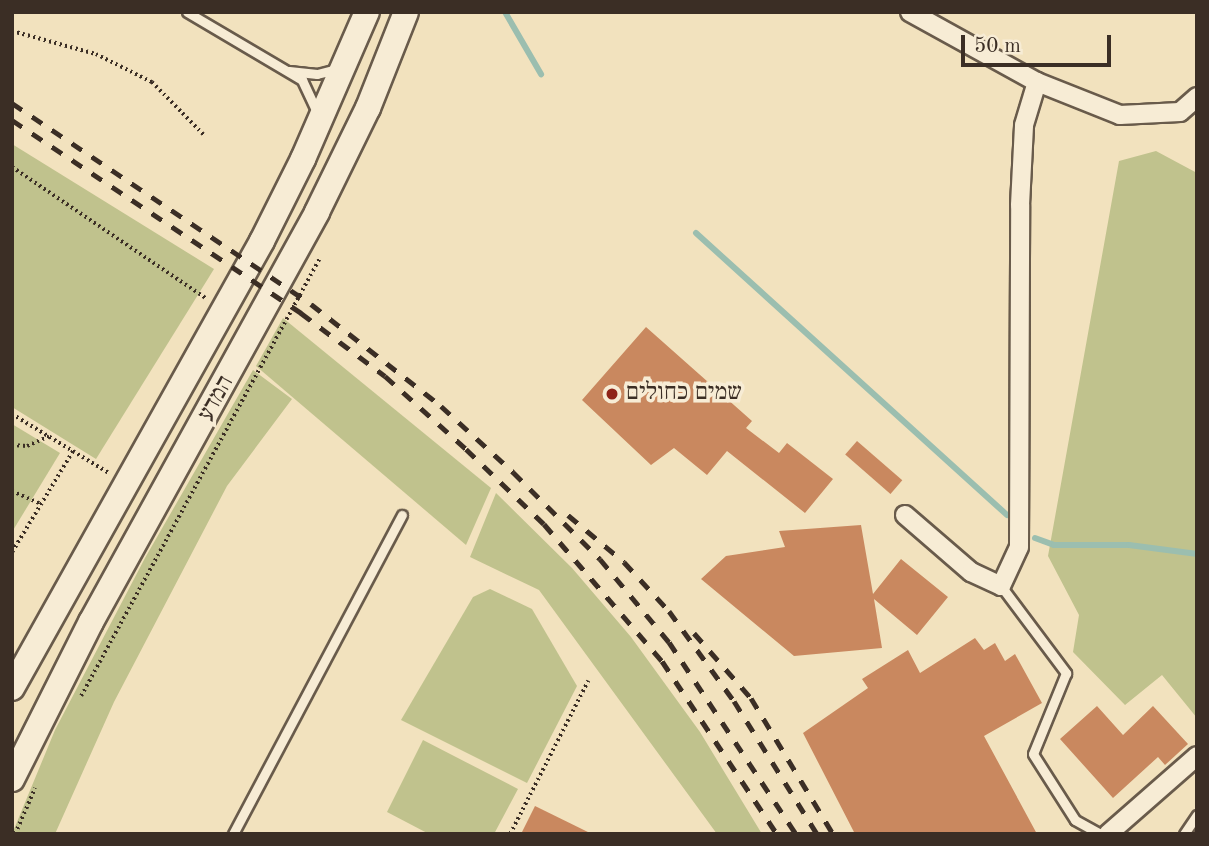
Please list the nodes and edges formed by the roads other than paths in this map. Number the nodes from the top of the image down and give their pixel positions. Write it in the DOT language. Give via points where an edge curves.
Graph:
graph roads {
  1 [pos="187,12"];
  2 [pos="367,12"];
  3 [pos="405,12"];
  4 [pos="910,12"];
  5 [pos="344,66"];
  6 [pos="288,71"];
  7 [pos="1037,82"];
  8 [pos="1197,97"];
  9 [pos="320,121"];
  10 [pos="402,515"];
  11 [pos="905,515"];
  12 [pos="1001,586"];
  13 [pos="12,688"];
  14 [pos="1197,756"];
  15 [pos="24,781"];
  16 [pos="1197,815"];
  17 [pos="233,834"];
  18 [pos="1100,834"];
  19 [pos="1108,834"];
  20 [pos="1184,834"];
  1 -- 6 [label="lane"];
  2 -- 5 [label="main road, המדע"];
  3 -- 15 [label="main road, המדע" via="368,108 317,212 91,622"];
  4 -- 7 [label="street"];
  5 -- 6 [label="lane" via="317,74"];
  5 -- 9 [label="main road, המדע"];
  6 -- 9 [label="lane" via="309,90"];
  7 -- 8 [label="street" via="1120,115 1180,112"];
  7 -- 12 [label="street" via="1024,125 1020,205 1019,547"];
  9 -- 13 [label="main road, המדע" via="223,310"];
  10 -- 17 [label="lane"];
  11 -- 12 [label="street" via="971,572"];
  12 -- 18 [label="lane" via="1066,673 1033,754 1075,820"];
  14 -- 19 [label="street"];
  16 -- 20 [label="lane"];
}
